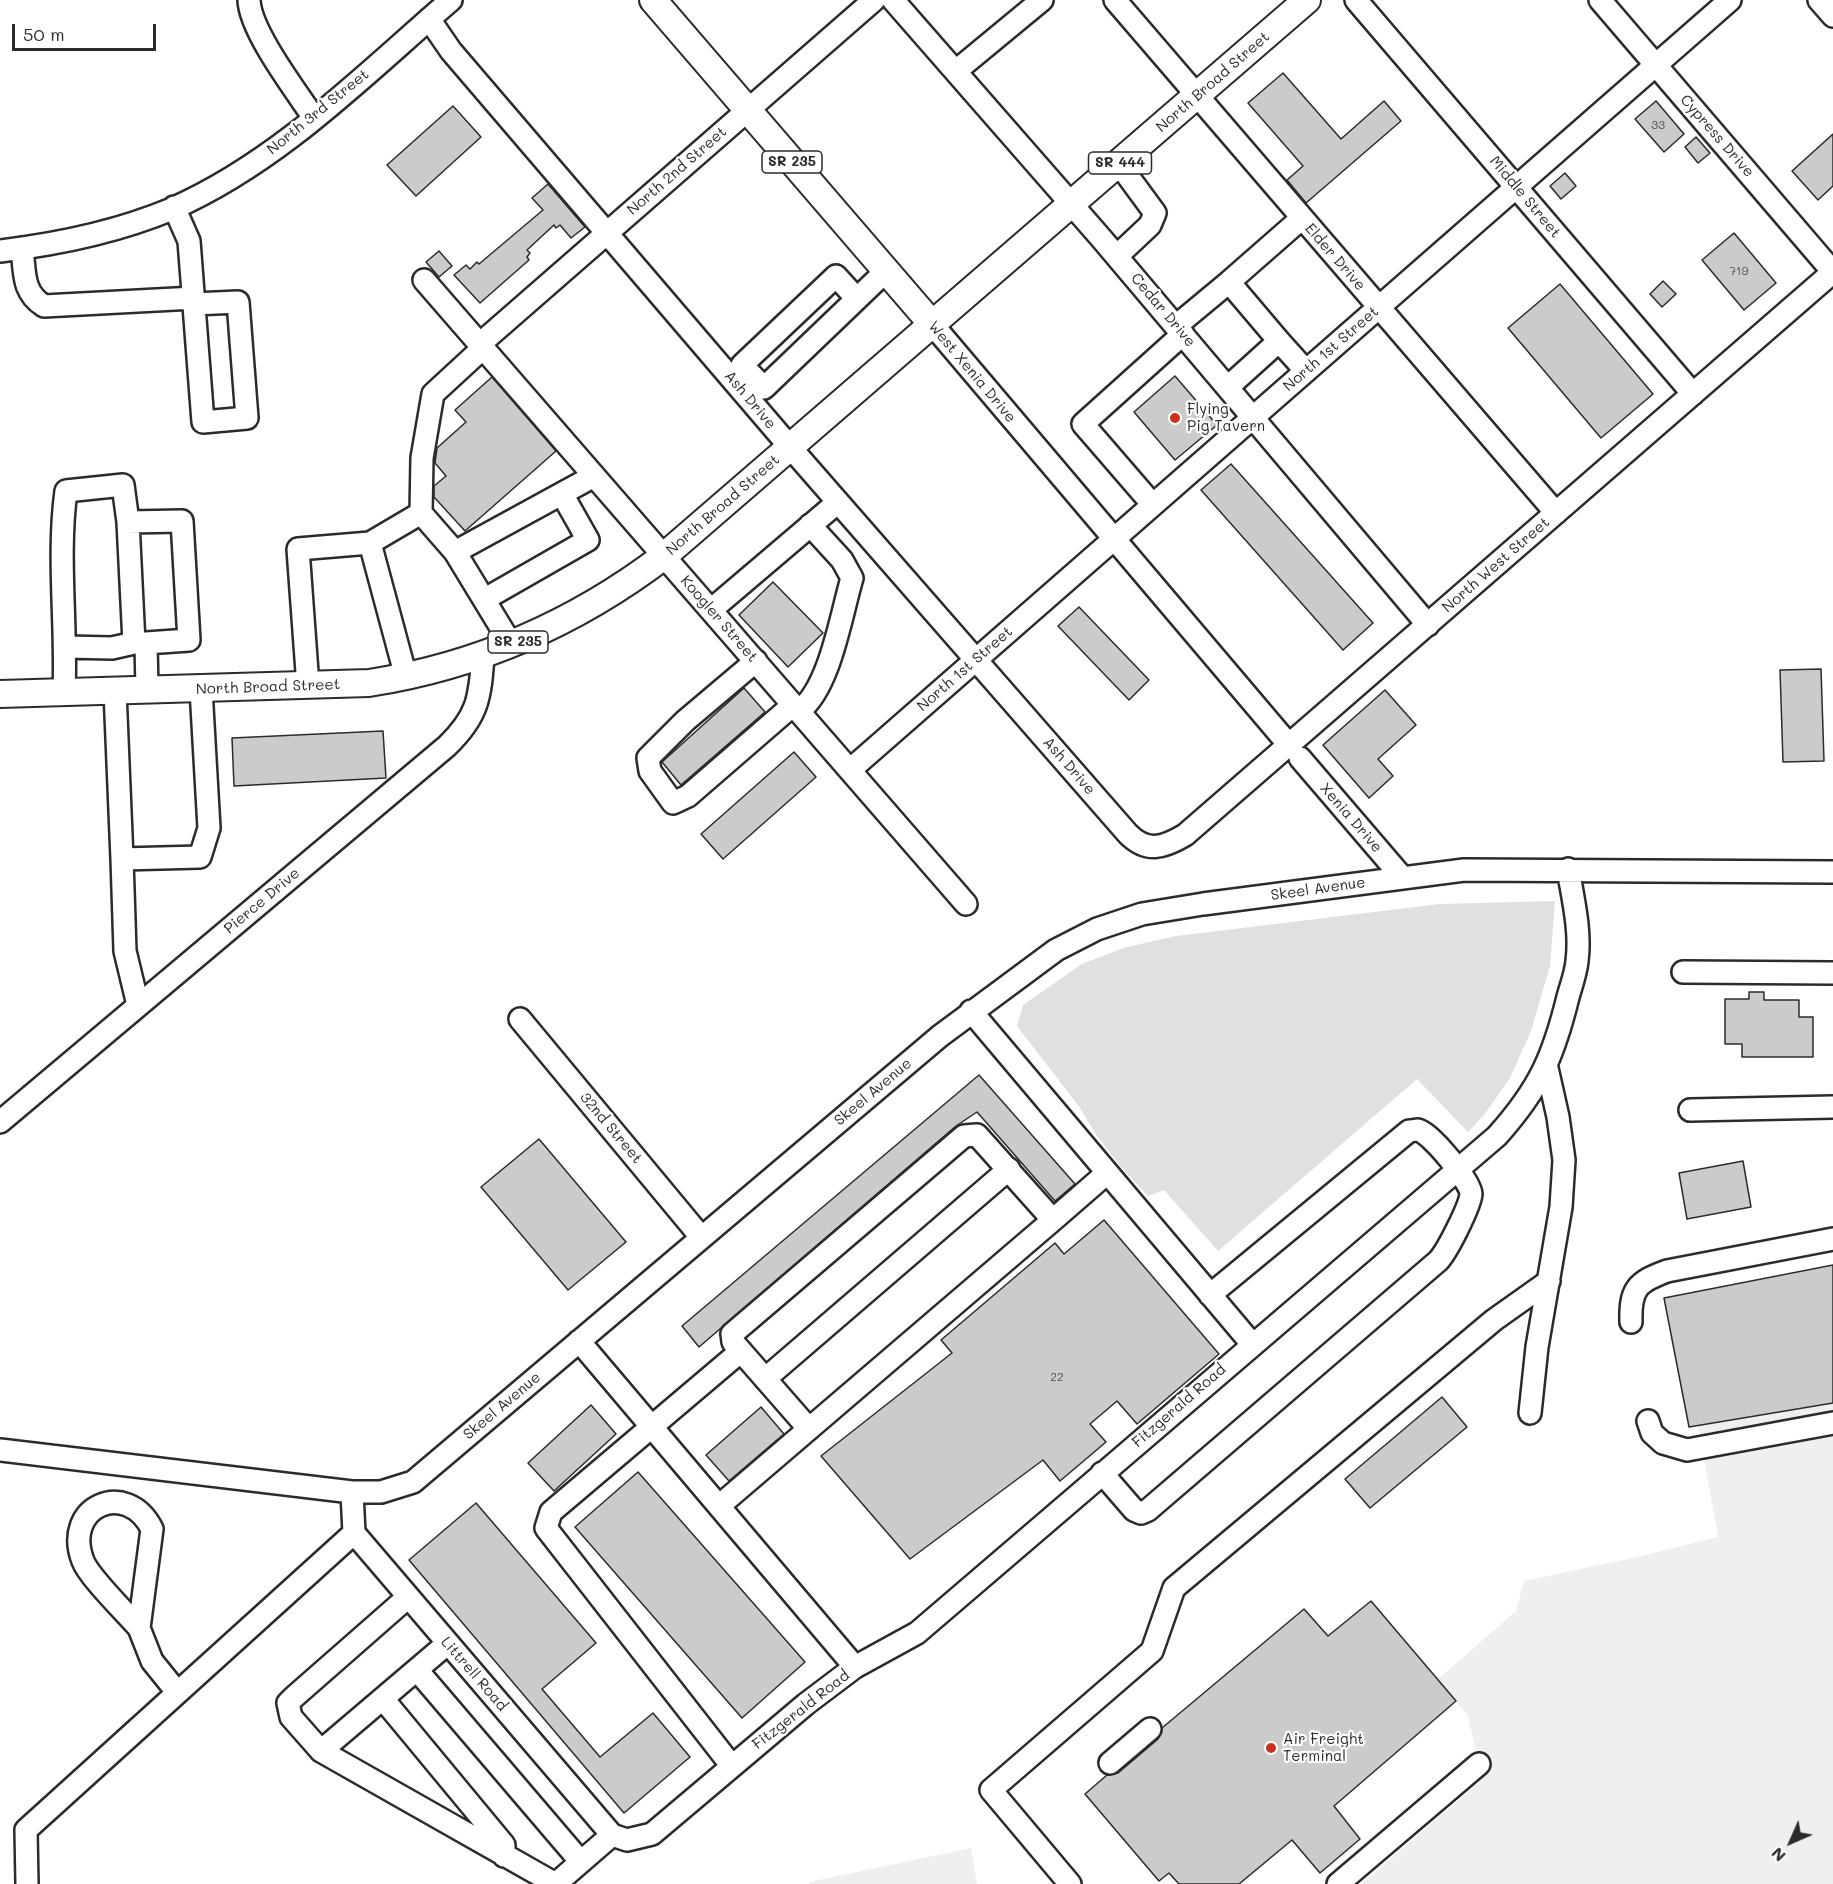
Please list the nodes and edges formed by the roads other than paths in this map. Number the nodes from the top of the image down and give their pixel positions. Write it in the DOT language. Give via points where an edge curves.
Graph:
graph roads {
  1 [pos="249,0"];
  2 [pos="452,0"];
  3 [pos="653,0"];
  4 [pos="874,0"];
  5 [pos="893,0"];
  6 [pos="1042,0"];
  7 [pos="1115,0"];
  8 [pos="1307,0"];
  9 [pos="1356,0"];
  10 [pos="1600,0"];
  11 [pos="1731,0"];
  12 [pos="1819,0"];
  13 [pos="1833,16"];
  14 [pos="429,19"];
  15 [pos="1656,65"];
  16 [pos="956,71"];
  17 [pos="1196,96"];
  18 [pos="747,110"];
  19 [pos="314,118"];
  20 [pos="1119,164"];
  21 [pos="1516,187"];
  22 [pos="1072,204"];
  23 [pos="174,207"];
  24 [pos="1302,218"];
  25 [pos="608,231"];
  26 [pos="22,248"];
  27 [pos="0,251"];
  28 [pos="1117,256"];
  29 [pos="886,271"];
  30 [pos="1833,272"];
  31 [pos="424,280"];
  32 [pos="1229,282"];
  33 [pos="856,299"];
  34 [pos="194,301"];
  35 [pos="1378,308"];
  36 [pos="932,324"];
  37 [pos="1180,330"];
  38 [pos="1279,341"];
  39 [pos="483,345"];
  40 [pos="1306,371"];
  41 [pos="1228,387"];
  42 [pos="1693,394"];
  43 [pos="758,395"];
  44 [pos="1253,417"];
  45 [pos="790,447"];
  46 [pos="594,476"];
  47 [pos="562,494"];
  48 [pos="838,502"];
  49 [pos="1153,505"];
  50 [pos="421,513"];
  51 [pos="1556,513"];
  52 [pos="129,522"];
  53 [pos="810,525"];
  54 [pos="1114,539"];
  55 [pos="370,543"];
  56 [pos="455,552"];
  57 [pos="664,556"];
  58 [pos="485,599"];
  59 [pos="711,610"];
  60 [pos="1428,624"];
  61 [pos="140,643"];
  62 [pos="511,644"];
  63 [pos="66,647"];
  64 [pos="483,656"];
  65 [pos="976,660"];
  66 [pos="756,661"];
  67 [pos="405,677"];
  68 [pos="308,686"];
  69 [pos="201,689"];
  70 [pos="147,690"];
  71 [pos="116,691"];
  72 [pos="64,692"];
  73 [pos="0,694"];
  74 [pos="796,708"];
  75 [pos="1295,752"];
  76 [pos="850,770"];
  77 [pos="1153,847"];
  78 [pos="122,860"];
  79 [pos="1568,869"];
  80 [pos="1833,872"];
  81 [pos="1402,877"];
  82 [pos="966,904"];
  83 [pos="1683,972"];
  84 [pos="1833,973"];
  85 [pos="138,1005"];
  86 [pos="971,1011"];
  87 [pos="520,1019"];
  88 [pos="1547,1068"];
  89 [pos="1833,1107"];
  90 [pos="1690,1110"];
  91 [pos="0,1122"];
  92 [pos="1008,1169"];
  93 [pos="1458,1169"];
  94 [pos="1107,1173"];
  95 [pos="1053,1220"];
  96 [pos="701,1237"];
  97 [pos="1833,1239"];
  98 [pos="1549,1281"];
  99 [pos="1210,1295"];
  100 [pos="1630,1322"];
  101 [pos="579,1341"];
  102 [pos="1252,1344"];
  103 [pos="741,1351"];
  104 [pos="765,1379"];
  105 [pos="1530,1413"];
  106 [pos="1648,1421"];
  107 [pos="1833,1423"];
  108 [pos="652,1427"];
  109 [pos="809,1429"];
  110 [pos="0,1450"];
  111 [pos="1102,1473"];
  112 [pos="352,1492"];
  113 [pos="719,1506"];
  114 [pos="354,1533"];
  115 [pos="408,1597"];
  116 [pos="140,1628"];
  117 [pos="448,1643"];
  118 [pos="855,1667"];
  119 [pos="417,1670"];
  120 [pos="177,1692"];
  121 [pos="383,1699"];
  122 [pos="1150,1729"];
  123 [pos="321,1751"];
  124 [pos="1110,1763"];
  125 [pos="1479,1764"];
  126 [pos="731,1765"];
  127 [pos="620,1838"];
  128 [pos="504,1856"];
  129 [pos="581,1862"];
  130 [pos="27,1884"];
  131 [pos="1070,1884"];
  132 [pos="1338,1884"];
  1 -- 19 [label="street" via="249,9 272,54"];
  2 -- 14 [label="street, North 3rd Street"];
  3 -- 18 [label="main road, West Xenia Drive / SR 235"];
  4 -- 18 [label="street, North 2nd Street"];
  5 -- 16 [label="street, Cedar Drive"];
  6 -- 16 [label="street"];
  7 -- 17 [label="street, Elder Drive"];
  8 -- 17 [label="main road, North Broad Street / SR 444"];
  9 -- 21 [label="street, Middle Street"];
  10 -- 15 [label="street, Cypress Drive"];
  11 -- 15 [label="street, North 1st Street"];
  12 -- 13 [label="street"];
  14 -- 19 [label="street, North 3rd Street"];
  14 -- 25 [label="street, Ash Drive" via="451,51"];
  15 -- 21 [label="street, North 1st Street"];
  15 -- 30 [label="street, Cypress Drive"];
  16 -- 22 [label="street, Cedar Drive"];
  17 -- 20 [label="main road, North Broad Street / SR 444"];
  17 -- 24 [label="street, Elder Drive"];
  18 -- 25 [label="street, North 2nd Street"];
  18 -- 29 [label="main road, West Xenia Drive / SR 235"];
  19 -- 23 [label="street, North 3rd Street" via="247,168"];
  20 -- 22 [label="main road, North Broad Street / SR 444"];
  20 -- 28 [label="street" via="1155,213 1150,225"];
  21 -- 35 [label="street, North 1st Street"];
  21 -- 42 [label="street, Middle Street"];
  22 -- 28 [label="street, Cedar Drive"];
  22 -- 36 [label="main road, North Broad Street / SR 444"];
  23 -- 26 [label="street, North 3rd Street" via="111,230"];
  23 -- 34 [label="street" via="189,241"];
  24 -- 32 [label="street"];
  24 -- 35 [label="street, Elder Drive"];
  25 -- 39 [label="street, North 2nd Street"];
  25 -- 43 [label="street, Ash Drive"];
  26 -- 27 [label="street, North 3rd Street"];
  26 -- 34 [label="street" via="26,284 32,298 44,306"];
  28 -- 37 [label="street, Cedar Drive"];
  29 -- 33 [label="street"];
  29 -- 36 [label="main road, West Xenia Drive / SR 235"];
  30 -- 42 [label="street, North West Street"];
  31 -- 39 [label="street, Koogler Street"];
  32 -- 37 [label="street"];
  32 -- 38 [label="street"];
  33 -- 43 [label="street"];
  33 -- 43 [label="street" via="836,276 742,365"];
  34 -- 34 [label="street" via="203,422 247,418 238,302"];
  35 -- 40 [label="street, North 1st Street"];
  35 -- 51 [label="street, Elder Drive"];
  36 -- 45 [label="main road, North Broad Street / SR 235"];
  36 -- 54 [label="street, West Xenia Drive"];
  37 -- 41 [label="street, Cedar Drive"];
  37 -- 49 [label="street" via="1083,424"];
  38 -- 40 [label="street"];
  38 -- 41 [label="street"];
  39 -- 46 [label="street, Koogler Street"];
  39 -- 50 [label="street, North 2nd Street" via="434,394 422,458"];
  40 -- 44 [label="street, North 1st Street"];
  41 -- 44 [label="street, Cedar Drive"];
  42 -- 51 [label="street, North West Street"];
  43 -- 45 [label="street, Ash Drive"];
  44 -- 49 [label="street, North 1st Street"];
  44 -- 60 [label="street, Cedar Drive"];
  45 -- 48 [label="street, Ash Drive"];
  45 -- 57 [label="main road, North Broad Street / SR 235"];
  46 -- 47 [label="street"];
  46 -- 57 [label="street, Koogler Street"];
  47 -- 56 [label="street"];
  47 -- 58 [label="street" via="588,540"];
  48 -- 53 [label="street"];
  48 -- 65 [label="street, Ash Drive"];
  49 -- 54 [label="street, North 1st Street"];
  50 -- 55 [label="street"];
  50 -- 56 [label="street"];
  51 -- 60 [label="street, North West Street"];
  52 -- 61 [label="street"];
  52 -- 61 [label="street" via="182,521 189,640"];
  52 -- 63 [label="street" via="123,485 66,491 62,519"];
  53 -- 59 [label="street"];
  53 -- 74 [label="street" via="842,560 852,578 825,671 812,697"];
  54 -- 65 [label="street, North 1st Street"];
  54 -- 75 [label="street, West Xenia Drive"];
  55 -- 67 [label="street"];
  55 -- 68 [label="street" via="298,549"];
  56 -- 58 [label="street"];
  57 -- 59 [label="street, Koogler Street"];
  57 -- 62 [label="main road, North Broad Street / SR 235" via="605,598"];
  58 -- 62 [label="street"];
  59 -- 66 [label="street, Koogler Street"];
  60 -- 75 [label="street, North West Street"];
  61 -- 63 [label="street" via="112,648"];
  61 -- 70 [label="street"];
  62 -- 64 [label="main road, North Broad Street / SR 235"];
  63 -- 72 [label="street"];
  64 -- 67 [label="main road, North Broad Street / SR 235"];
  64 -- 85 [label="street, Pierce Drive" via="477,705 465,728"];
  65 -- 76 [label="street, North 1st Street"];
  65 -- 77 [label="street, Ash Drive" via="1128,834 1139,845"];
  66 -- 74 [label="street, Koogler Street"];
  66 -- 74 [label="street" via="648,758 650,771 673,803 688,796"];
  67 -- 68 [label="main road, North Broad Street / SR 235"];
  68 -- 69 [label="main road, North Broad Street / SR 235"];
  69 -- 70 [label="main road, North Broad Street / SR 235"];
  69 -- 78 [label="street" via="209,828 200,857"];
  70 -- 71 [label="main road, North Broad Street / SR 235"];
  71 -- 72 [label="main road, North Broad Street / SR 235"];
  71 -- 78 [label="street"];
  72 -- 73 [label="main road, North Broad Street / SR 235"];
  74 -- 76 [label="street, Koogler Street"];
  75 -- 77 [label="street, North West Street" via="1185,836"];
  75 -- 81 [label="street, Xenia Drive"];
  76 -- 82 [label="street, Koogler Street"];
  78 -- 85 [label="street" via="125,951"];
  79 -- 80 [label="street, Skeel Avenue"];
  79 -- 81 [label="street, Skeel Avenue" via="1464,870"];
  79 -- 88 [label="street, Fitzgerald Road" via="1576,918 1577,961"];
  81 -- 86 [label="street, Skeel Avenue" via="1203,904 1122,920 1056,950"];
  83 -- 84 [label="street"];
  85 -- 91 [label="street, Pierce Drive"];
  86 -- 94 [label="street"];
  86 -- 96 [label="street, Skeel Avenue"];
  87 -- 96 [label="street, 32nd Street"];
  88 -- 93 [label="street, Fitzgerald Road" via="1523,1106 1497,1136"];
  88 -- 98 [label="street" via="1564,1160"];
  89 -- 90 [label="street"];
  92 -- 95 [label="street"];
  92 -- 103 [label="street" via="977,1135 964,1136 732,1334"];
  92 -- 104 [label="street"];
  93 -- 99 [label="street" via="1429,1137 1418,1130 1409,1131"];
  93 -- 102 [label="street, Fitzgerald Road"];
  93 -- 111 [label="street" via="1471,1194 1444,1254 1166,1495 1141,1513"];
  94 -- 95 [label="street"];
  94 -- 99 [label="street"];
  95 -- 109 [label="street"];
  96 -- 101 [label="street, Skeel Avenue"];
  97 -- 100 [label="street" via="1649,1277 1637,1286 1631,1298"];
  98 -- 105 [label="street"];
  98 -- 131 [label="street" via="1494,1320 1174,1588 1152,1651 991,1790"];
  99 -- 102 [label="street"];
  101 -- 108 [label="street"];
  101 -- 112 [label="street, Skeel Avenue" via="413,1482 381,1492"];
  102 -- 111 [label="street, Fitzgerald Road"];
  103 -- 104 [label="street"];
  103 -- 108 [label="street"];
  104 -- 109 [label="street"];
  106 -- 107 [label="street" via="1652,1433 1663,1443 1688,1450"];
  108 -- 113 [label="street"];
  108 -- 126 [label="street" via="551,1512 546,1528"];
  109 -- 113 [label="street"];
  110 -- 112 [label="street, Skeel Avenue"];
  111 -- 118 [label="street, Fitzgerald Road" via="917,1634"];
  112 -- 114 [label="street"];
  113 -- 118 [label="street"];
  114 -- 115 [label="street, Littrell Road"];
  114 -- 120 [label="street"];
  115 -- 117 [label="street, Littrell Road"];
  115 -- 123 [label="street" via="288,1703 291,1717"];
  116 -- 116 [label="street" via="152,1529 145,1515 128,1504 109,1502 94,1507 81,1522 78,1544 84,1564"];
  116 -- 120 [label="street" via="152,1661"];
  117 -- 119 [label="street"];
  117 -- 127 [label="street, Littrell Road"];
  118 -- 126 [label="street, Fitzgerald Road"];
  119 -- 121 [label="street"];
  119 -- 129 [label="street"];
  120 -- 130 [label="street" via="26,1830"];
  121 -- 123 [label="street"];
  121 -- 128 [label="street" via="504,1845"];
  122 -- 124 [label="street"];
  123 -- 128 [label="street"];
  125 -- 132 [label="street"];
  126 -- 127 [label="street, Fitzgerald Road" via="652,1833"];
  127 -- 129 [label="street"];
  128 -- 129 [label="street" via="552,1882"];
}
